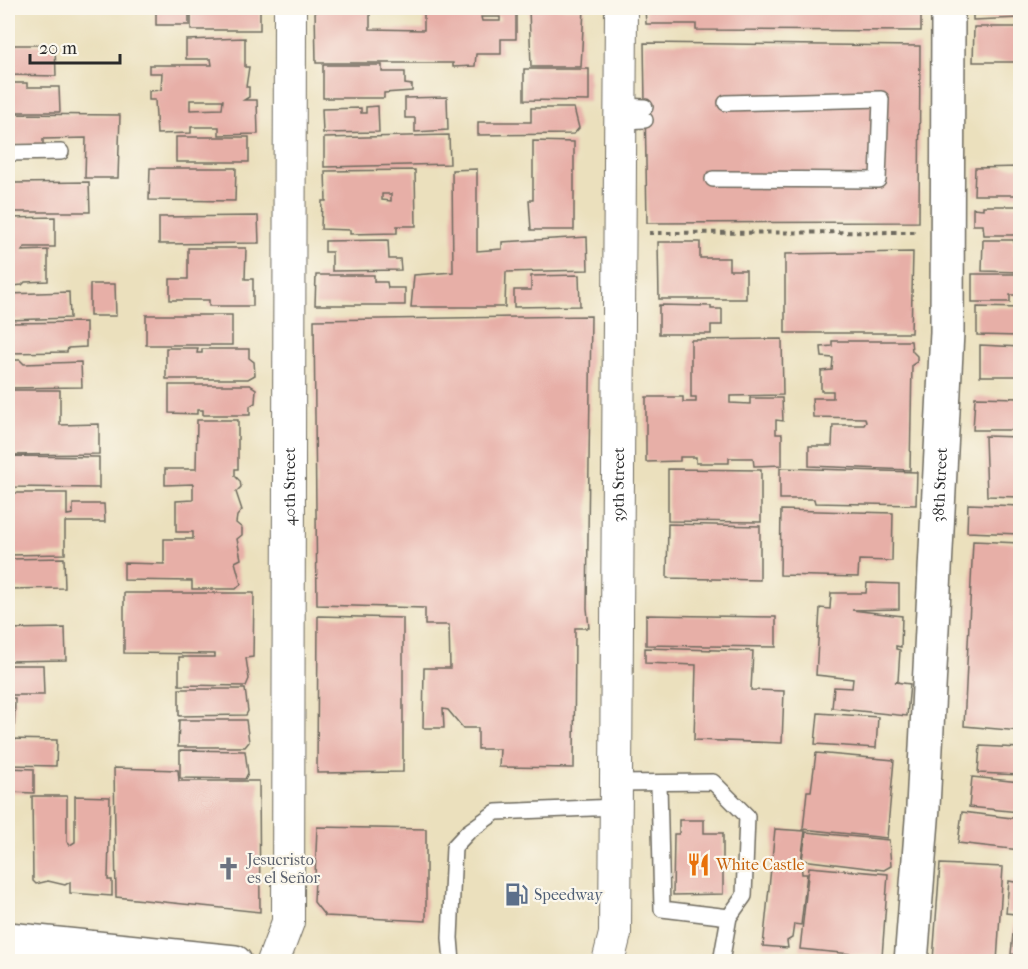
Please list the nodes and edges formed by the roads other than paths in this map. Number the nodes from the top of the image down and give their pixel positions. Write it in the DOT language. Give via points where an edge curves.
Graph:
graph roads {
  1 [pos="290,8"];
  2 [pos="621,8"];
  3 [pos="948,8"];
  4 [pos="726,103"];
  5 [pos="61,152"];
  6 [pos="8,153"];
  7 [pos="713,178"];
  8 [pos="659,785"];
  9 [pos="616,795"];
  10 [pos="729,917"];
  11 [pos="8,939"];
  12 [pos="235,962"];
  13 [pos="273,962"];
  14 [pos="452,962"];
  15 [pos="608,962"];
  16 [pos="721,962"];
  17 [pos="911,962"];
  1 -- 13 [label="street, 40th Street" via="288,922"];
  2 -- 9 [label="street, 39th Street" via="633,114"];
  3 -- 17 [label="street, 38th Street" via="947,332 923,807"];
  4 -- 7 [label="lane" via="881,99 878,180"];
  5 -- 6 [label="lane"];
  8 -- 9 [label="lane"];
  8 -- 10 [label="lane" via="662,909"];
  8 -- 10 [label="lane" via="713,782 747,816 744,896"];
  9 -- 14 [label="lane" via="496,812 468,832 454,847"];
  9 -- 15 [label="street, 39th Street" via="615,934"];
  10 -- 16 [label="lane"];
  11 -- 12 [label="street"];
}
